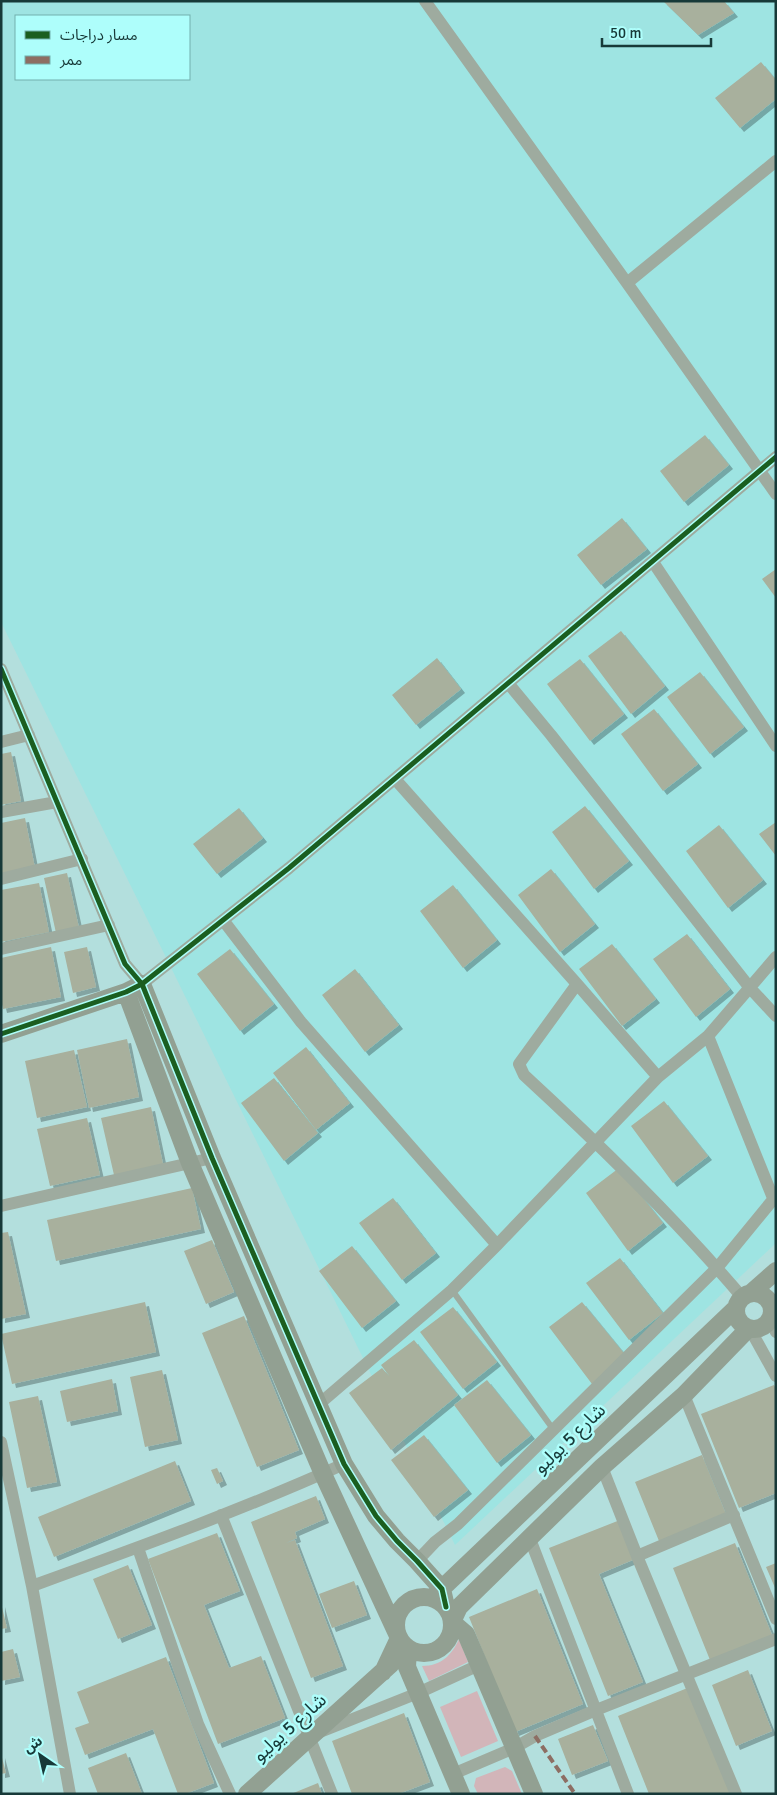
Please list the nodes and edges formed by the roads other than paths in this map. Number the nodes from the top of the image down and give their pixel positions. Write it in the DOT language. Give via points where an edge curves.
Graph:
graph roads {
  1 [pos="425,1"];
  2 [pos="776,161"];
  3 [pos="627,283"];
  4 [pos="776,457"];
  5 [pos="759,470"];
  6 [pos="776,494"];
  7 [pos="653,562"];
  8 [pos="1,669"];
  9 [pos="508,683"];
  10 [pos="29,735"];
  11 [pos="1,742"];
  12 [pos="776,746"];
  13 [pos="395,779"];
  14 [pos="57,802"];
  15 [pos="1,812"];
  16 [pos="82,859"];
  17 [pos="1,879"];
  18 [pos="223,920"];
  19 [pos="109,925"];
  20 [pos="1,949"];
  21 [pos="776,957"];
  22 [pos="125,964"];
  23 [pos="142,984"];
  24 [pos="577,984"];
  25 [pos="750,988"];
  26 [pos="126,992"];
  27 [pos="776,1016"];
  28 [pos="1,1034"];
  29 [pos="708,1036"];
  30 [pos="658,1077"];
  31 [pos="596,1142"];
  32 [pos="212,1158"];
  33 [pos="190,1164"];
  34 [pos="775,1197"];
  35 [pos="1,1206"];
  36 [pos="497,1245"];
  37 [pos="717,1268"];
  38 [pos="776,1271"];
  39 [pos="452,1290"];
  40 [pos="743,1300"];
  41 [pos="773,1318"];
  42 [pos="749,1329"];
  43 [pos="776,1376"];
  44 [pos="684,1395"];
  45 [pos="318,1405"];
  46 [pos="553,1430"];
  47 [pos="1,1442"];
  48 [pos="344,1464"];
  49 [pos="602,1466"];
  50 [pos="323,1474"];
  51 [pos="221,1516"];
  52 [pos="734,1516"];
  53 [pos="530,1539"];
  54 [pos="138,1548"];
  55 [pos="637,1556"];
  56 [pos="417,1561"];
  57 [pos="32,1586"];
  58 [pos="443,1604"];
  59 [pos="776,1619"];
  60 [pos="776,1639"];
  61 [pos="403,1643"];
  62 [pos="479,1665"];
  63 [pos="687,1674"];
  64 [pos="418,1693"];
  65 [pos="596,1710"];
  66 [pos="309,1736"];
  67 [pos="514,1748"];
  68 [pos="453,1774"];
  69 [pos="70,1794"];
  70 [pos="230,1794"];
  71 [pos="247,1794"];
  72 [pos="332,1794"];
  73 [pos="461,1794"];
  74 [pos="534,1794"];
  75 [pos="628,1794"];
  76 [pos="736,1794"];
  1 -- 3 [label="street"];
  2 -- 3 [label="street"];
  3 -- 5 [label="street"];
  4 -- 5 [label="street"];
  5 -- 6 [label="street"];
  5 -- 7 [label="street"];
  7 -- 9 [label="street"];
  7 -- 12 [label="street"];
  8 -- 10 [label="street"];
  9 -- 13 [label="street"];
  9 -- 25 [label="street"];
  10 -- 11 [label="street"];
  10 -- 14 [label="street"];
  13 -- 18 [label="street"];
  13 -- 24 [label="street"];
  14 -- 15 [label="street"];
  14 -- 16 [label="street"];
  16 -- 17 [label="street"];
  16 -- 19 [label="street"];
  18 -- 23 [label="street"];
  18 -- 36 [label="street" via="300,1022"];
  19 -- 20 [label="street"];
  19 -- 22 [label="street"];
  21 -- 25 [label="street"];
  22 -- 23 [label="street"];
  22 -- 26 [label="street"];
  23 -- 26 [label="street"];
  23 -- 32 [label="street"];
  24 -- 30 [label="street"];
  24 -- 31 [label="street" via="519,1064 524,1075"];
  25 -- 27 [label="street"];
  25 -- 29 [label="street"];
  26 -- 28 [label="street"];
  26 -- 33 [label="street"];
  29 -- 30 [label="street"];
  29 -- 34 [label="street"];
  30 -- 31 [label="street"];
  31 -- 36 [label="street"];
  31 -- 37 [label="street"];
  32 -- 33 [label="street"];
  32 -- 45 [label="street"];
  33 -- 35 [label="street"];
  33 -- 50 [label="street"];
  34 -- 37 [label="street"];
  36 -- 39 [label="street"];
  37 -- 40 [label="street"];
  37 -- 46 [label="street"];
  38 -- 40 [label="street, شارع 5 يوليو"];
  39 -- 45 [label="street"];
  39 -- 46 [label="lane"];
  40 -- 41 [label="street" via="756,1293 766,1298"];
  40 -- 42 [label="street" via="738,1321"];
  40 -- 58 [label="street, شارع 5 يوليو"];
  41 -- 42 [label="street" via="761,1328"];
  42 -- 43 [label="street"];
  42 -- 44 [label="street"];
  44 -- 49 [label="street"];
  44 -- 52 [label="street"];
  45 -- 48 [label="street"];
  46 -- 56 [label="street"];
  47 -- 57 [label="street"];
  48 -- 50 [label="street"];
  48 -- 56 [label="street" via="376,1516"];
  49 -- 53 [label="street"];
  49 -- 55 [label="street"];
  50 -- 51 [label="street"];
  50 -- 61 [label="street"];
  51 -- 54 [label="street"];
  51 -- 66 [label="street"];
  52 -- 55 [label="street"];
  52 -- 59 [label="street"];
  53 -- 58 [label="street" via="459,1607"];
  53 -- 65 [label="street"];
  54 -- 57 [label="street"];
  54 -- 70 [label="street" via="198,1724"];
  55 -- 63 [label="street"];
  56 -- 58 [label="street"];
  57 -- 69 [label="street"];
  58 -- 61 [label="street" via="423,1597 406,1604 396,1620 396,1629"];
  58 -- 61 [label="street" via="451,1631 442,1647 425,1653 416,1652"];
  58 -- 62 [label="street" via="466,1634"];
  60 -- 63 [label="street"];
  61 -- 64 [label="street" via="407,1667"];
  61 -- 66 [label="street, شارع 5 يوليو" via="383,1672"];
  62 -- 64 [label="street"];
  62 -- 67 [label="street"];
  63 -- 65 [label="street"];
  63 -- 76 [label="street"];
  64 -- 66 [label="street"];
  64 -- 68 [label="street"];
  65 -- 67 [label="street"];
  65 -- 75 [label="street"];
  66 -- 71 [label="street, شارع 5 يوليو"];
  66 -- 72 [label="street"];
  67 -- 68 [label="street"];
  67 -- 74 [label="street"];
  68 -- 73 [label="street"];
}
